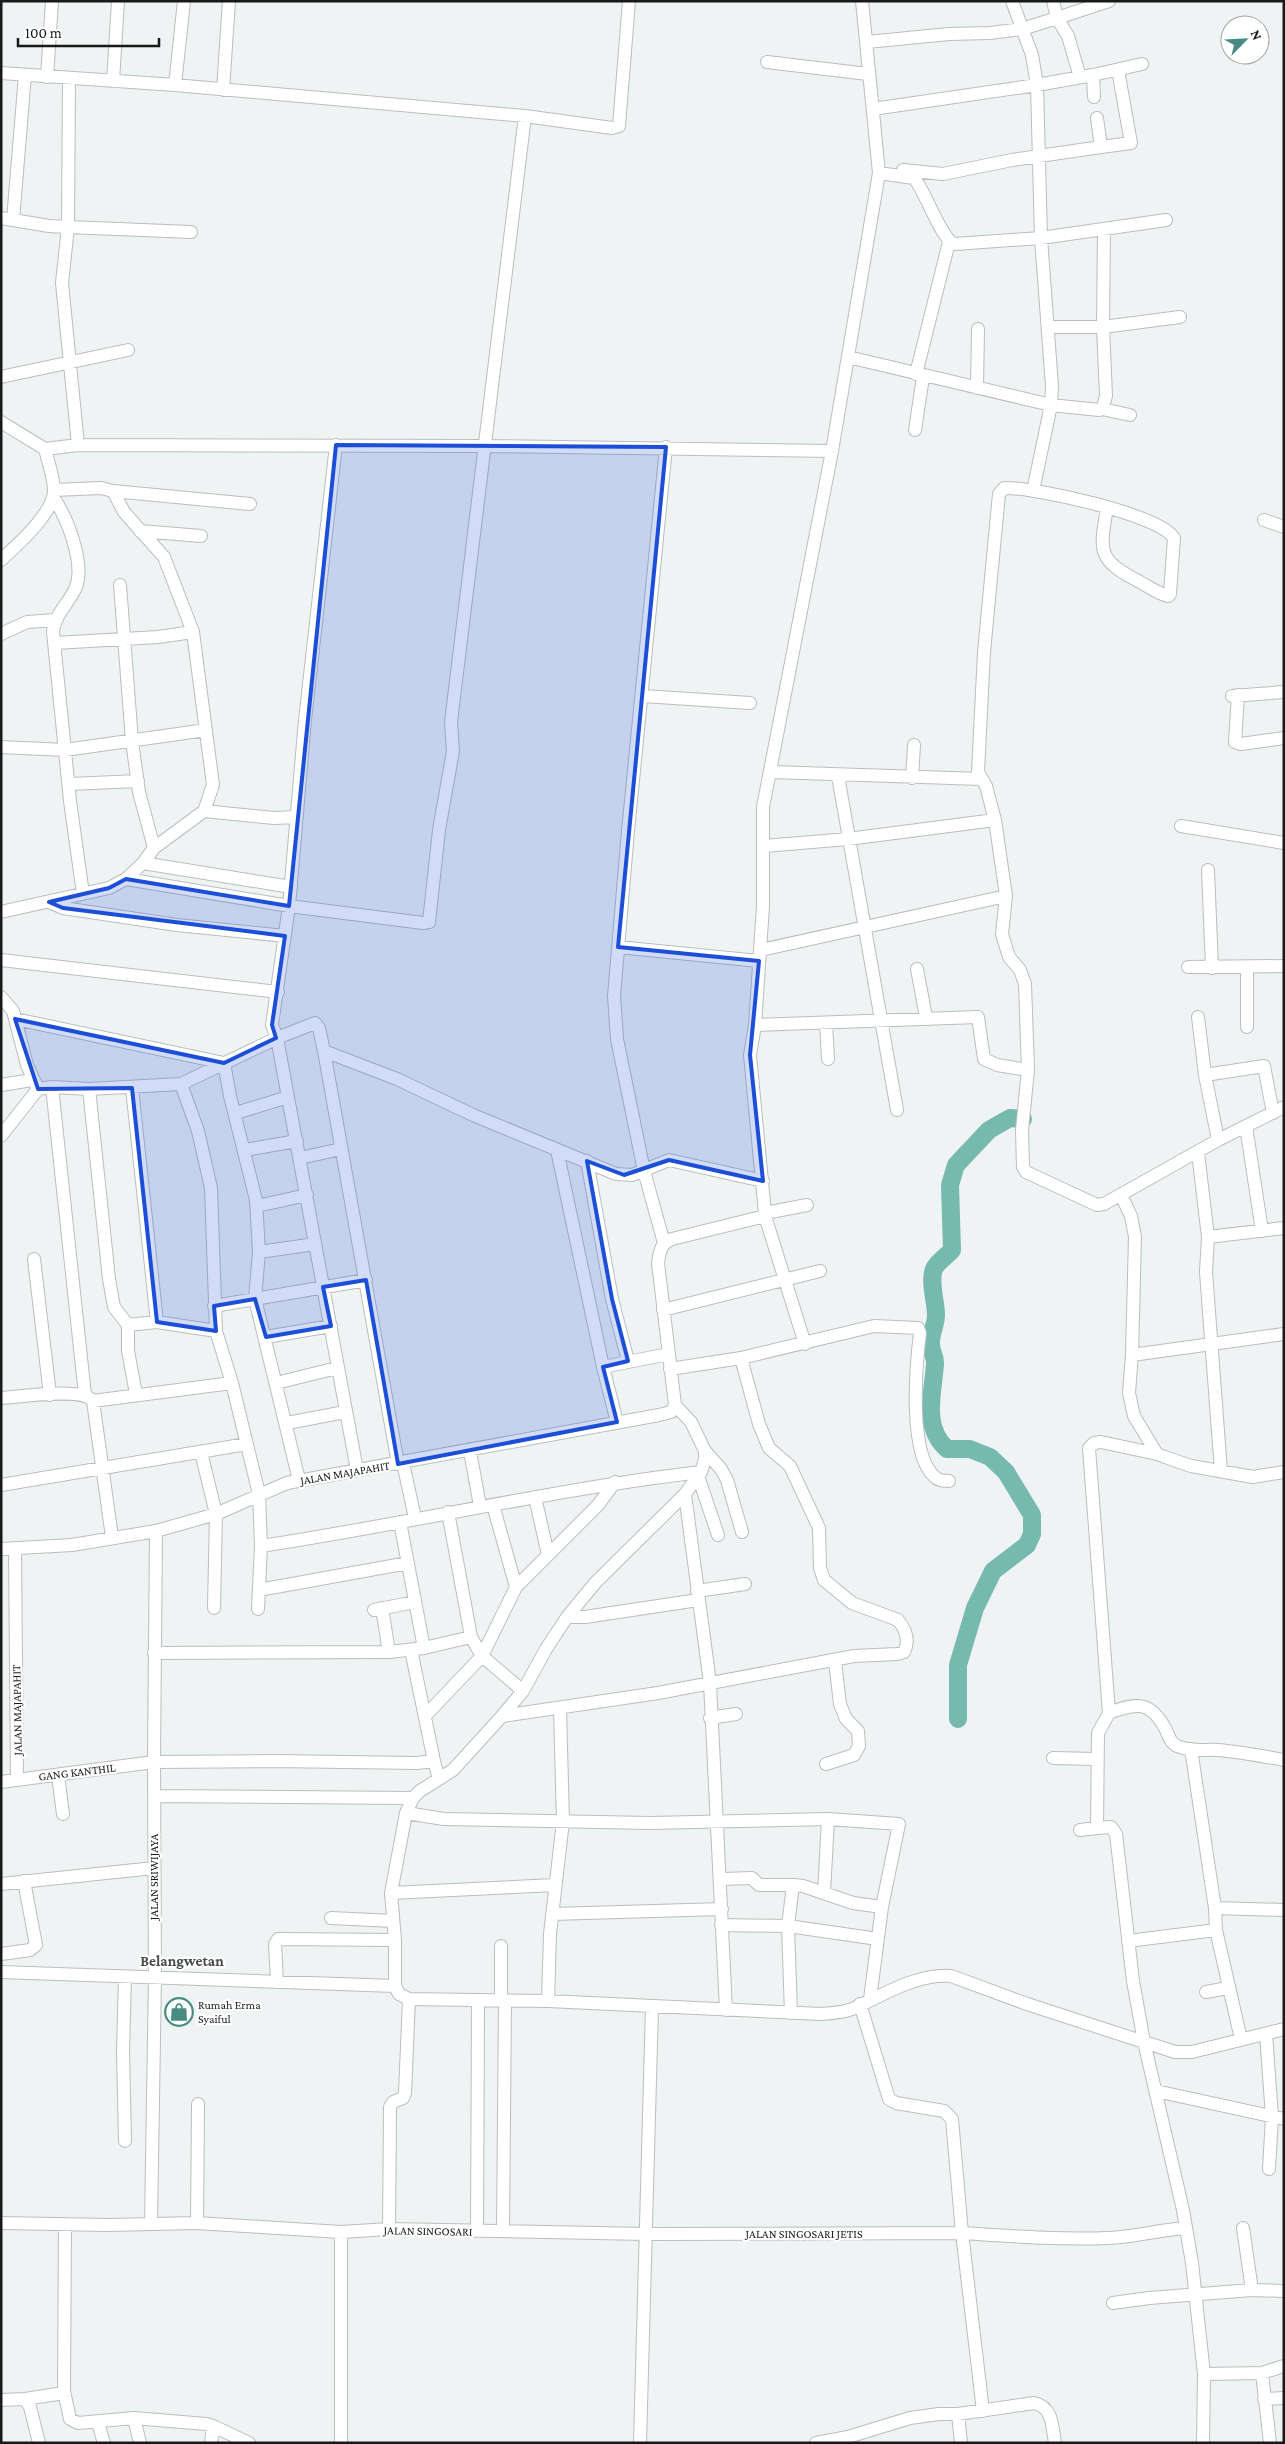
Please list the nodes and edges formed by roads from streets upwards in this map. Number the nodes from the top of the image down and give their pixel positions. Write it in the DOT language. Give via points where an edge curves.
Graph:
graph roads {
  1 [pos="52,1"];
  2 [pos="118,1"];
  3 [pos="184,1"];
  4 [pos="229,1"];
  5 [pos="629,1"];
  6 [pos="862,1"];
  7 [pos="1012,1"];
  8 [pos="1053,1"];
  9 [pos="1109,1"];
  10 [pos="1057,18"];
  11 [pos="1022,29"];
  12 [pos="867,42"];
  13 [pos="767,62"];
  14 [pos="1142,64"];
  15 [pos="1118,70"];
  16 [pos="1,73"];
  17 [pos="868,74"];
  18 [pos="25,75"];
  19 [pos="1086,76"];
  20 [pos="46,77"];
  21 [pos="69,79"];
  22 [pos="113,81"];
  23 [pos="175,85"];
  24 [pos="1037,85"];
  25 [pos="223,90"];
  26 [pos="1094,97"];
  27 [pos="874,109"];
  28 [pos="525,116"];
  29 [pos="1096,118"];
  30 [pos="1101,147"];
  31 [pos="1040,155"];
  32 [pos="879,169"];
  33 [pos="7,219"];
  34 [pos="1166,220"];
  35 [pos="68,227"];
  36 [pos="1104,230"];
  37 [pos="191,232"];
  38 [pos="1041,238"];
  39 [pos="949,242"];
  40 [pos="1180,317"];
  41 [pos="1048,327"];
  42 [pos="1103,327"];
  43 [pos="978,329"];
  44 [pos="128,350"];
  45 [pos="848,358"];
  46 [pos="69,364"];
  47 [pos="920,375"];
  48 [pos="1,377"];
  49 [pos="977,388"];
  50 [pos="1051,405"];
  51 [pos="1102,409"];
  52 [pos="1130,415"];
  53 [pos="1,422"];
  54 [pos="915,430"];
  55 [pos="78,444"];
  56 [pos="336,445"];
  57 [pos="484,446"];
  58 [pos="666,447"];
  59 [pos="45,449"];
  60 [pos="832,451"];
  61 [pos="113,491"];
  62 [pos="1033,491"];
  63 [pos="53,493"];
  64 [pos="250,504"];
  65 [pos="1107,508"];
  66 [pos="1264,520"];
  67 [pos="1284,527"];
  68 [pos="140,531"];
  69 [pos="201,536"];
  70 [pos="1,560"];
  71 [pos="120,585"];
  72 [pos="56,620"];
  73 [pos="193,632"];
  74 [pos="1,634"];
  75 [pos="123,639"];
  76 [pos="55,643"];
  77 [pos="1284,692"];
  78 [pos="643,696"];
  79 [pos="750,703"];
  80 [pos="206,730"];
  81 [pos="1284,738"];
  82 [pos="132,741"];
  83 [pos="914,745"];
  84 [pos="1,747"];
  85 [pos="65,750"];
  86 [pos="772,772"];
  87 [pos="838,776"];
  88 [pos="912,778"];
  89 [pos="981,779"];
  90 [pos="138,781"];
  91 [pos="70,784"];
  92 [pos="204,812"];
  93 [pos="297,817"];
  94 [pos="995,820"];
  95 [pos="1181,826"];
  96 [pos="848,839"];
  97 [pos="1284,843"];
  98 [pos="764,846"];
  99 [pos="154,848"];
  100 [pos="143,863"];
  101 [pos="1208,870"];
  102 [pos="126,879"];
  103 [pos="290,887"];
  104 [pos="83,894"];
  105 [pos="1006,896"];
  106 [pos="49,902"];
  107 [pos="289,906"];
  108 [pos="1,912"];
  109 [pos="864,928"];
  110 [pos="285,936"];
  111 [pos="618,948"];
  112 [pos="760,956"];
  113 [pos="1,960"];
  114 [pos="1284,966"];
  115 [pos="1188,967"];
  116 [pos="1247,967"];
  117 [pos="1212,968"];
  118 [pos="917,969"];
  119 [pos="278,992"];
  120 [pos="1,997"];
  121 [pos="9,1013"];
  122 [pos="926,1017"];
  123 [pos="1198,1017"];
  124 [pos="882,1019"];
  125 [pos="826,1023"];
  126 [pos="755,1025"];
  127 [pos="1247,1027"];
  128 [pos="277,1038"];
  129 [pos="324,1051"];
  130 [pos="828,1059"];
  131 [pos="224,1063"];
  132 [pos="1028,1070"];
  133 [pos="1205,1075"];
  134 [pos="35,1084"];
  135 [pos="181,1084"];
  136 [pos="1,1085"];
  137 [pos="52,1087"];
  138 [pos="132,1088"];
  139 [pos="89,1089"];
  140 [pos="288,1097"];
  141 [pos="896,1110"];
  142 [pos="1279,1110"];
  143 [pos="236,1113"];
  144 [pos="1246,1126"];
  145 [pos="1,1136"];
  146 [pos="1218,1140"];
  147 [pos="297,1141"];
  148 [pos="245,1150"];
  149 [pos="341,1150"];
  150 [pos="557,1150"];
  151 [pos="1198,1153"];
  152 [pos="300,1158"];
  153 [pos="587,1162"];
  154 [pos="644,1171"];
  155 [pos="763,1181"];
  156 [pos="307,1195"];
  157 [pos="1121,1195"];
  158 [pos="807,1205"];
  159 [pos="257,1206"];
  160 [pos="765,1214"];
  161 [pos="1284,1228"];
  162 [pos="1262,1231"];
  163 [pos="1208,1237"];
  164 [pos="664,1243"];
  165 [pos="315,1244"];
  166 [pos="259,1252"];
  167 [pos="34,1260"];
  168 [pos="820,1271"];
  169 [pos="366,1280"];
  170 [pos="786,1280"];
  171 [pos="324,1287"];
  172 [pos="255,1300"];
  173 [pos="214,1306"];
  174 [pos="663,1310"];
  175 [pos="157,1322"];
  176 [pos="128,1325"];
  177 [pos="331,1326"];
  178 [pos="216,1331"];
  179 [pos="1284,1334"];
  180 [pos="266,1337"];
  181 [pos="805,1344"];
  182 [pos="1212,1344"];
  183 [pos="668,1354"];
  184 [pos="1132,1355"];
  185 [pos="741,1358"];
  186 [pos="628,1361"];
  187 [pos="603,1367"];
  188 [pos="337,1368"];
  189 [pos="670,1370"];
  190 [pos="232,1383"];
  191 [pos="276,1383"];
  192 [pos="136,1394"];
  193 [pos="50,1395"];
  194 [pos="1,1398"];
  195 [pos="89,1398"];
  196 [pos="675,1404"];
  197 [pos="345,1412"];
  198 [pos="617,1422"];
  199 [pos="287,1423"];
  200 [pos="247,1444"];
  201 [pos="470,1451"];
  202 [pos="705,1451"];
  203 [pos="202,1452"];
  204 [pos="1157,1454"];
  205 [pos="401,1463"];
  206 [pos="102,1470"];
  207 [pos="357,1470"];
  208 [pos="1221,1471"];
  209 [pos="1284,1472"];
  210 [pos="700,1474"];
  211 [pos="299,1480"];
  212 [pos="949,1481"];
  213 [pos="616,1482"];
  214 [pos="1,1485"];
  215 [pos="259,1494"];
  216 [pos="685,1494"];
  217 [pos="534,1497"];
  218 [pos="487,1505"];
  219 [pos="448,1512"];
  220 [pos="216,1514"];
  221 [pos="415,1518"];
  222 [pos="400,1522"];
  223 [pos="156,1531"];
  224 [pos="742,1532"];
  225 [pos="718,1534"];
  226 [pos="112,1537"];
  227 [pos="261,1546"];
  228 [pos="1,1549"];
  229 [pos="15,1549"];
  230 [pos="548,1555"];
  231 [pos="408,1562"];
  232 [pos="745,1584"];
  233 [pos="516,1587"];
  234 [pos="259,1590"];
  235 [pos="698,1596"];
  236 [pos="415,1602"];
  237 [pos="214,1608"];
  238 [pos="258,1609"];
  239 [pos="568,1617"];
  240 [pos="471,1636"];
  241 [pos="417,1649"];
  242 [pos="388,1652"];
  243 [pos="154,1654"];
  244 [pos="482,1656"];
  245 [pos="835,1660"];
  246 [pos="710,1684"];
  247 [pos="523,1691"];
  248 [pos="560,1709"];
  249 [pos="736,1714"];
  250 [pos="1109,1714"];
  251 [pos="426,1715"];
  252 [pos="502,1716"];
  253 [pos="710,1718"];
  254 [pos="1191,1750"];
  255 [pos="1053,1758"];
  256 [pos="1096,1759"];
  257 [pos="1284,1760"];
  258 [pos="434,1761"];
  259 [pos="154,1762"];
  260 [pos="826,1764"];
  261 [pos="58,1774"];
  262 [pos="439,1779"];
  263 [pos="17,1780"];
  264 [pos="1,1782"];
  265 [pos="154,1796"];
  266 [pos="413,1798"];
  267 [pos="406,1813"];
  268 [pos="63,1814"];
  269 [pos="828,1819"];
  270 [pos="563,1821"];
  271 [pos="718,1823"];
  272 [pos="1097,1828"];
  273 [pos="1080,1830"];
  274 [pos="154,1868"];
  275 [pos="721,1879"];
  276 [pos="24,1881"];
  277 [pos="1,1884"];
  278 [pos="555,1885"];
  279 [pos="793,1885"];
  280 [pos="391,1893"];
  281 [pos="824,1893"];
  282 [pos="882,1907"];
  283 [pos="1216,1908"];
  284 [pos="722,1909"];
  285 [pos="1284,1910"];
  286 [pos="552,1914"];
  287 [pos="331,1918"];
  288 [pos="393,1920"];
  289 [pos="721,1924"];
  290 [pos="788,1926"];
  291 [pos="1216,1930"];
  292 [pos="878,1939"];
  293 [pos="395,1940"];
  294 [pos="1128,1941"];
  295 [pos="502,1946"];
  296 [pos="1,1954"];
  297 [pos="1,1972"];
  298 [pos="155,1976"];
  299 [pos="125,1977"];
  300 [pos="277,1982"];
  301 [pos="395,1986"];
  302 [pos="1228,1988"];
  303 [pos="1206,1992"];
  304 [pos="409,1999"];
  305 [pos="478,2000"];
  306 [pos="503,2001"];
  307 [pos="548,2001"];
  308 [pos="865,2001"];
  309 [pos="652,2007"];
  310 [pos="726,2010"];
  311 [pos="791,2013"];
  312 [pos="1284,2029"];
  313 [pos="1266,2034"];
  314 [pos="1240,2039"];
  315 [pos="1144,2042"];
  316 [pos="1156,2091"];
  317 [pos="198,2104"];
  318 [pos="1278,2118"];
  319 [pos="125,2141"];
  320 [pos="1269,2168"];
  321 [pos="1,2223"];
  322 [pos="197,2223"];
  323 [pos="65,2224"];
  324 [pos="151,2224"];
  325 [pos="1185,2228"];
  326 [pos="1243,2228"];
  327 [pos="389,2229"];
  328 [pos="477,2231"];
  329 [pos="502,2231"];
  330 [pos="341,2232"];
  331 [pos="962,2233"];
  332 [pos="647,2234"];
  333 [pos="1252,2290"];
  334 [pos="1284,2291"];
  335 [pos="1196,2296"];
  336 [pos="1113,2303"];
  337 [pos="1284,2366"];
  338 [pos="1204,2374"];
  339 [pos="1262,2374"];
  340 [pos="64,2393"];
  341 [pos="1284,2398"];
  342 [pos="1264,2399"];
  343 [pos="1,2400"];
  344 [pos="25,2400"];
  345 [pos="983,2411"];
  346 [pos="958,2414"];
  347 [pos="134,2418"];
  348 [pos="98,2423"];
  349 [pos="213,2426"];
  350 [pos="870,2430"];
  351 [pos="39,2443"];
  352 [pos="104,2443"];
  353 [pos="140,2443"];
  354 [pos="211,2443"];
  355 [pos="249,2443"];
  356 [pos="341,2443"];
  357 [pos="640,2443"];
  358 [pos="816,2443"];
  359 [pos="873,2443"];
  360 [pos="961,2443"];
  361 [pos="1055,2443"];
  362 [pos="1203,2443"];
  363 [pos="1270,2443"];
  1 -- 20 [label="street"];
  2 -- 22 [label="street"];
  3 -- 23 [label="street"];
  4 -- 25 [label="street"];
  5 -- 28 [label="street" via="619,126 612,128"];
  6 -- 12 [label="street"];
  7 -- 11 [label="street"];
  8 -- 10 [label="street"];
  9 -- 10 [label="street"];
  10 -- 11 [label="street"];
  10 -- 19 [label="street"];
  11 -- 12 [label="street"];
  11 -- 24 [label="street" via="1032,55"];
  12 -- 17 [label="street"];
  13 -- 17 [label="street"];
  14 -- 15 [label="street"];
  15 -- 19 [label="street"];
  15 -- 30 [label="street" via="1131,142"];
  16 -- 18 [label="street"];
  17 -- 27 [label="street"];
  18 -- 20 [label="street"];
  18 -- 33 [label="street"];
  19 -- 24 [label="street"];
  19 -- 26 [label="street"];
  20 -- 21 [label="street"];
  21 -- 22 [label="street"];
  21 -- 35 [label="street"];
  22 -- 23 [label="street"];
  23 -- 25 [label="street"];
  24 -- 27 [label="street"];
  24 -- 31 [label="street"];
  25 -- 28 [label="street"];
  27 -- 32 [label="street"];
  28 -- 57 [label="street"];
  29 -- 30 [label="street"];
  30 -- 31 [label="street"];
  31 -- 32 [label="street" via="943,174"];
  31 -- 38 [label="street"];
  32 -- 39 [label="street" via="914,178"];
  32 -- 45 [label="street"];
  33 -- 35 [label="street"];
  34 -- 36 [label="street"];
  35 -- 37 [label="street"];
  35 -- 46 [label="street" via="62,284"];
  36 -- 38 [label="street"];
  36 -- 42 [label="street"];
  38 -- 39 [label="street" via="964,244"];
  38 -- 41 [label="street"];
  39 -- 47 [label="street"];
  40 -- 42 [label="street"];
  41 -- 42 [label="street"];
  41 -- 50 [label="street"];
  42 -- 51 [label="street" via="1106,396"];
  43 -- 49 [label="street"];
  44 -- 46 [label="street"];
  45 -- 47 [label="street"];
  45 -- 60 [label="street"];
  46 -- 48 [label="street"];
  46 -- 55 [label="street"];
  47 -- 49 [label="street"];
  47 -- 54 [label="street"];
  49 -- 50 [label="street"];
  50 -- 51 [label="street"];
  50 -- 62 [label="street"];
  51 -- 52 [label="street"];
  53 -- 59 [label="street"];
  55 -- 56 [label="street"];
  55 -- 59 [label="street"];
  56 -- 57 [label="street"];
  56 -- 93 [label="street"];
  57 -- 58 [label="street"];
  57 -- 107 [label="street" via="452,722 452,751 439,830 430,920 423,923"];
  58 -- 60 [label="street"];
  58 -- 78 [label="street"];
  59 -- 63 [label="street"];
  60 -- 86 [label="street" via="788,670"];
  61 -- 63 [label="street" via="101,488"];
  61 -- 64 [label="street"];
  61 -- 68 [label="street" via="124,512"];
  62 -- 65 [label="street"];
  62 -- 89 [label="street" via="1006,487 999,494 979,726 978,772"];
  63 -- 70 [label="street" via="41,519"];
  63 -- 72 [label="street" via="69,527 78,574 76,586"];
  65 -- 65 [label="street" via="1138,516 1172,535 1170,594 1165,596 1109,562 1103,535"];
  66 -- 67 [label="street"];
  68 -- 69 [label="street"];
  68 -- 73 [label="street" via="164,557"];
  71 -- 75 [label="street"];
  72 -- 74 [label="street" via="27,622"];
  72 -- 76 [label="street"];
  73 -- 75 [label="street"];
  73 -- 80 [label="street"];
  75 -- 76 [label="street"];
  75 -- 82 [label="street"];
  76 -- 85 [label="street"];
  77 -- 81 [label="street" via="1235,695 1236,742"];
  78 -- 79 [label="street"];
  78 -- 111 [label="street"];
  80 -- 82 [label="street"];
  80 -- 92 [label="street" via="213,785"];
  82 -- 85 [label="street"];
  82 -- 90 [label="street"];
  83 -- 88 [label="street"];
  84 -- 85 [label="street"];
  85 -- 91 [label="street"];
  86 -- 87 [label="street"];
  86 -- 98 [label="street" via="763,807"];
  87 -- 88 [label="street"];
  87 -- 96 [label="street"];
  88 -- 89 [label="street"];
  89 -- 94 [label="street"];
  90 -- 91 [label="street"];
  90 -- 99 [label="street"];
  91 -- 104 [label="street"];
  92 -- 93 [label="street"];
  92 -- 99 [label="street"];
  93 -- 103 [label="street"];
  94 -- 96 [label="street"];
  94 -- 105 [label="street"];
  95 -- 97 [label="street"];
  96 -- 98 [label="street"];
  96 -- 109 [label="street"];
  98 -- 112 [label="street"];
  99 -- 100 [label="street"];
  100 -- 102 [label="street"];
  100 -- 103 [label="street"];
  101 -- 117 [label="street"];
  102 -- 104 [label="street" via="109,888"];
  102 -- 107 [label="street"];
  103 -- 107 [label="street"];
  104 -- 106 [label="street"];
  105 -- 109 [label="street"];
  105 -- 132 [label="street" via="1002,934 1009,957 1020,970 1025,984"];
  106 -- 108 [label="street"];
  106 -- 110 [label="street" via="63,908"];
  107 -- 110 [label="street"];
  109 -- 112 [label="street"];
  109 -- 124 [label="street"];
  110 -- 119 [label="street"];
  111 -- 112 [label="street"];
  111 -- 154 [label="street" via="614,996 617,1039"];
  112 -- 126 [label="street"];
  113 -- 119 [label="street"];
  114 -- 116 [label="street"];
  115 -- 117 [label="street"];
  116 -- 117 [label="street"];
  116 -- 127 [label="street"];
  118 -- 122 [label="street"];
  119 -- 128 [label="street" via="272,1025"];
  120 -- 121 [label="street"];
  121 -- 131 [label="street"];
  121 -- 134 [label="street"];
  122 -- 124 [label="street"];
  122 -- 132 [label="street" via="978,1017 984,1059"];
  123 -- 133 [label="street"];
  124 -- 125 [label="street"];
  124 -- 141 [label="street"];
  125 -- 126 [label="street"];
  125 -- 130 [label="street"];
  126 -- 155 [label="street" via="750,1064"];
  128 -- 129 [label="street" via="315,1023"];
  128 -- 131 [label="street"];
  128 -- 140 [label="street"];
  129 -- 149 [label="street"];
  129 -- 150 [label="street" via="397,1079"];
  131 -- 135 [label="street"];
  131 -- 143 [label="street"];
  132 -- 157 [label="street" via="1022,1130 1023,1167 1032,1176 1097,1205"];
  133 -- 142 [label="street" via="1264,1066"];
  133 -- 146 [label="street"];
  134 -- 136 [label="street"];
  134 -- 137 [label="street"];
  134 -- 145 [label="street"];
  135 -- 138 [label="street"];
  135 -- 173 [label="street" via="198,1131 211,1188"];
  137 -- 139 [label="street"];
  137 -- 195 [label="street"];
  138 -- 139 [label="street"];
  138 -- 175 [label="street"];
  139 -- 176 [label="street" via="112,1303"];
  140 -- 143 [label="street"];
  140 -- 147 [label="street"];
  142 -- 144 [label="street"];
  143 -- 148 [label="street"];
  144 -- 146 [label="street"];
  144 -- 162 [label="street"];
  146 -- 151 [label="street"];
  147 -- 148 [label="street"];
  147 -- 152 [label="street"];
  148 -- 159 [label="street"];
  149 -- 152 [label="street"];
  149 -- 169 [label="street"];
  150 -- 153 [label="street"];
  150 -- 187 [label="street"];
  151 -- 157 [label="street"];
  151 -- 163 [label="street"];
  152 -- 156 [label="street"];
  153 -- 154 [label="street" via="616,1174 632,1175"];
  153 -- 186 [label="street" via="612,1299"];
  154 -- 155 [label="street" via="669,1160"];
  154 -- 164 [label="street"];
  155 -- 160 [label="street"];
  156 -- 159 [label="street"];
  156 -- 165 [label="street"];
  157 -- 184 [label="street" via="1131,1216 1135,1237"];
  158 -- 160 [label="street"];
  159 -- 166 [label="street"];
  160 -- 164 [label="street"];
  160 -- 170 [label="street"];
  161 -- 162 [label="street"];
  162 -- 163 [label="street"];
  163 -- 182 [label="street" via="1206,1272"];
  164 -- 174 [label="street" via="658,1263"];
  165 -- 166 [label="street"];
  165 -- 171 [label="street"];
  166 -- 172 [label="street"];
  167 -- 193 [label="street"];
  168 -- 170 [label="street"];
  169 -- 171 [label="street"];
  169 -- 205 [label="street"];
  170 -- 174 [label="street"];
  170 -- 181 [label="street"];
  171 -- 172 [label="street"];
  171 -- 177 [label="street"];
  172 -- 173 [label="street"];
  172 -- 180 [label="street"];
  173 -- 178 [label="street"];
  174 -- 183 [label="street"];
  175 -- 176 [label="street"];
  175 -- 178 [label="street"];
  176 -- 192 [label="street" via="128,1351"];
  177 -- 180 [label="street"];
  177 -- 188 [label="street"];
  178 -- 190 [label="street"];
  179 -- 182 [label="street"];
  180 -- 191 [label="street"];
  181 -- 185 [label="street"];
  181 -- 212 [label="street" via="874,1326 918,1328 915,1398 918,1430 931,1474 939,1480"];
  182 -- 184 [label="street"];
  182 -- 208 [label="street"];
  183 -- 186 [label="street"];
  183 -- 189 [label="street"];
  184 -- 204 [label="street" via="1130,1405"];
  185 -- 189 [label="street"];
  185 -- 245 [label="street" via="769,1448 790,1466 819,1528 820,1568 824,1580 852,1603 898,1620 907,1637 904,1652"];
  186 -- 187 [label="street"];
  187 -- 198 [label="street"];
  188 -- 191 [label="street"];
  188 -- 197 [label="street"];
  189 -- 196 [label="street"];
  190 -- 192 [label="street"];
  190 -- 200 [label="street"];
  191 -- 199 [label="street"];
  192 -- 195 [label="street"];
  193 -- 194 [label="street"];
  193 -- 195 [label="street"];
  195 -- 206 [label="street"];
  196 -- 198 [label="street, JALAN MAJAPAHIT" via="672,1412"];
  196 -- 202 [label="street" via="691,1422"];
  197 -- 199 [label="street"];
  197 -- 207 [label="street"];
  198 -- 201 [label="street, JALAN MAJAPAHIT"];
  199 -- 211 [label="street"];
  200 -- 203 [label="street"];
  200 -- 215 [label="street"];
  201 -- 205 [label="street, JALAN MAJAPAHIT"];
  201 -- 218 [label="street"];
  202 -- 210 [label="street"];
  202 -- 224 [label="street" via="727,1480"];
  203 -- 206 [label="street"];
  203 -- 220 [label="street"];
  204 -- 208 [label="street" via="1191,1466"];
  204 -- 250 [label="street" via="1101,1442 1089,1448"];
  205 -- 207 [label="street, JALAN MAJAPAHIT"];
  205 -- 221 [label="street"];
  206 -- 214 [label="street"];
  206 -- 226 [label="street"];
  207 -- 211 [label="street, JALAN MAJAPAHIT"];
  208 -- 209 [label="street" via="1253,1477"];
  210 -- 213 [label="street"];
  210 -- 216 [label="street"];
  210 -- 225 [label="street"];
  211 -- 215 [label="street, JALAN MAJAPAHIT"];
  213 -- 217 [label="street"];
  213 -- 230 [label="street" via="598,1505"];
  215 -- 220 [label="street, JALAN MAJAPAHIT"];
  215 -- 227 [label="street"];
  216 -- 235 [label="street"];
  216 -- 239 [label="street" via="596,1582"];
  217 -- 218 [label="street"];
  217 -- 230 [label="street"];
  218 -- 219 [label="street"];
  218 -- 233 [label="street"];
  219 -- 221 [label="street"];
  219 -- 240 [label="street"];
  220 -- 223 [label="street, JALAN MAJAPAHIT"];
  220 -- 237 [label="street"];
  221 -- 222 [label="street"];
  222 -- 227 [label="street"];
  222 -- 231 [label="street"];
  223 -- 226 [label="street, JALAN MAJAPAHIT"];
  223 -- 243 [label="street, JALAN SRIWIJAYA"];
  226 -- 229 [label="street, JALAN MAJAPAHIT" via="72,1545"];
  227 -- 234 [label="street"];
  228 -- 229 [label="street, JALAN MAJAPAHIT"];
  229 -- 263 [label="street, JALAN MAJAPAHIT"];
  230 -- 233 [label="street"];
  231 -- 234 [label="street"];
  231 -- 236 [label="street"];
  232 -- 235 [label="street"];
  233 -- 244 [label="street"];
  234 -- 238 [label="street"];
  235 -- 239 [label="street" via="585,1617"];
  235 -- 246 [label="street"];
  236 -- 241 [label="street"];
  236 -- 242 [label="street" via="377,1609"];
  239 -- 247 [label="street" via="546,1648"];
  240 -- 241 [label="street"];
  240 -- 244 [label="street"];
  241 -- 242 [label="street"];
  241 -- 251 [label="street"];
  242 -- 243 [label="street"];
  243 -- 259 [label="street, JALAN SRIWIJAYA"];
  244 -- 247 [label="street"];
  244 -- 251 [label="street"];
  245 -- 246 [label="street"];
  245 -- 260 [label="street" via="840,1704 846,1719 858,1730 859,1746 854,1755"];
  246 -- 248 [label="street"];
  246 -- 253 [label="street"];
  247 -- 252 [label="street"];
  248 -- 252 [label="street"];
  248 -- 270 [label="street"];
  249 -- 253 [label="street"];
  250 -- 254 [label="street" via="1129,1706 1145,1706 1164,1727 1173,1744"];
  250 -- 256 [label="street" via="1098,1733"];
  251 -- 258 [label="street"];
  252 -- 262 [label="street" via="453,1770"];
  253 -- 271 [label="street"];
  254 -- 257 [label="street" via="1219,1750"];
  254 -- 283 [label="street"];
  255 -- 256 [label="street"];
  256 -- 272 [label="street"];
  258 -- 259 [label="street, GANG KANTHIL"];
  258 -- 262 [label="street"];
  259 -- 261 [label="street, GANG KANTHIL"];
  259 -- 265 [label="street, JALAN SRIWIJAYA"];
  261 -- 263 [label="street, GANG KANTHIL"];
  261 -- 268 [label="street"];
  262 -- 266 [label="street"];
  263 -- 264 [label="street, GANG KANTHIL"];
  265 -- 266 [label="street"];
  265 -- 274 [label="street, JALAN SRIWIJAYA"];
  266 -- 267 [label="street"];
  267 -- 270 [label="street" via="444,1819"];
  267 -- 280 [label="street"];
  269 -- 271 [label="street"];
  269 -- 281 [label="street"];
  269 -- 282 [label="street" via="898,1824 901,1827"];
  270 -- 271 [label="street"];
  270 -- 278 [label="street"];
  271 -- 275 [label="street"];
  272 -- 273 [label="street"];
  272 -- 294 [label="street" via="1111,1827 1115,1832"];
  274 -- 276 [label="street"];
  274 -- 298 [label="street, JALAN SRIWIJAYA"];
  275 -- 279 [label="street" via="752,1878 759,1885"];
  275 -- 284 [label="street"];
  276 -- 277 [label="street"];
  276 -- 296 [label="street" via="36,1945 30,1950"];
  278 -- 280 [label="street"];
  278 -- 286 [label="street"];
  279 -- 281 [label="street"];
  279 -- 290 [label="street"];
  280 -- 288 [label="street"];
  281 -- 282 [label="street" via="853,1903"];
  282 -- 292 [label="street"];
  283 -- 285 [label="street"];
  283 -- 291 [label="street"];
  284 -- 286 [label="street"];
  284 -- 289 [label="street"];
  286 -- 307 [label="street"];
  287 -- 288 [label="street"];
  288 -- 293 [label="street"];
  289 -- 290 [label="street"];
  289 -- 310 [label="street"];
  290 -- 292 [label="street"];
  290 -- 311 [label="street"];
  291 -- 294 [label="street"];
  291 -- 302 [label="street"];
  292 -- 308 [label="street"];
  293 -- 300 [label="street" via="278,1939 275,1944"];
  293 -- 301 [label="street"];
  294 -- 315 [label="street"];
  295 -- 306 [label="street"];
  297 -- 299 [label="street"];
  298 -- 299 [label="street"];
  298 -- 300 [label="street"];
  298 -- 324 [label="street, JALAN SRIWIJAYA"];
  299 -- 319 [label="street"];
  300 -- 301 [label="street"];
  301 -- 304 [label="street" via="402,1996"];
  302 -- 303 [label="street"];
  302 -- 314 [label="street"];
  304 -- 305 [label="street"];
  304 -- 327 [label="street" via="406,2093 390,2107"];
  305 -- 306 [label="street"];
  305 -- 328 [label="street"];
  306 -- 307 [label="street"];
  306 -- 329 [label="street"];
  307 -- 309 [label="street"];
  308 -- 311 [label="street" via="842,2012"];
  308 -- 315 [label="street" via="927,1977 951,1976"];
  308 -- 331 [label="street" via="889,2099 944,2111 952,2120"];
  309 -- 310 [label="street"];
  309 -- 332 [label="street"];
  310 -- 311 [label="street"];
  312 -- 313 [label="street"];
  313 -- 314 [label="street"];
  313 -- 318 [label="street"];
  314 -- 315 [label="street" via="1182,2053"];
  315 -- 316 [label="street"];
  316 -- 318 [label="street"];
  316 -- 325 [label="street"];
  317 -- 322 [label="street"];
  318 -- 320 [label="street"];
  321 -- 323 [label="street, JALAN SINGOSARI"];
  322 -- 324 [label="street, JALAN SINGOSARI"];
  322 -- 330 [label="street, JALAN SINGOSARI"];
  323 -- 324 [label="street, JALAN SINGOSARI"];
  323 -- 340 [label="street"];
  325 -- 331 [label="street, JALAN SINGOSARI JETIS" via="1140,2235 1069,2238"];
  325 -- 335 [label="street"];
  326 -- 333 [label="street"];
  327 -- 328 [label="street, JALAN SINGOSARI"];
  327 -- 330 [label="street, JALAN SINGOSARI"];
  328 -- 329 [label="street, JALAN SINGOSARI"];
  329 -- 332 [label="street, JALAN SINGOSARI"];
  330 -- 356 [label="street"];
  331 -- 332 [label="street, JALAN SINGOSARI JETIS"];
  331 -- 345 [label="street"];
  332 -- 357 [label="street"];
  333 -- 334 [label="street"];
  333 -- 335 [label="street"];
  335 -- 336 [label="street"];
  335 -- 338 [label="street"];
  337 -- 339 [label="street"];
  338 -- 339 [label="street"];
  338 -- 362 [label="street"];
  339 -- 342 [label="street"];
  340 -- 344 [label="street"];
  340 -- 348 [label="street" via="73,2421"];
  341 -- 342 [label="street"];
  342 -- 363 [label="street"];
  343 -- 344 [label="street"];
  344 -- 351 [label="street" via="30,2407"];
  345 -- 346 [label="street"];
  345 -- 361 [label="street" via="1034,2402 1042,2404 1051,2418"];
  346 -- 350 [label="street" via="910,2418"];
  346 -- 360 [label="street"];
  347 -- 348 [label="street"];
  347 -- 349 [label="street" via="180,2420"];
  347 -- 353 [label="street"];
  348 -- 352 [label="street"];
  349 -- 354 [label="street"];
  349 -- 355 [label="street"];
  350 -- 358 [label="street"];
  350 -- 359 [label="street"];
}
